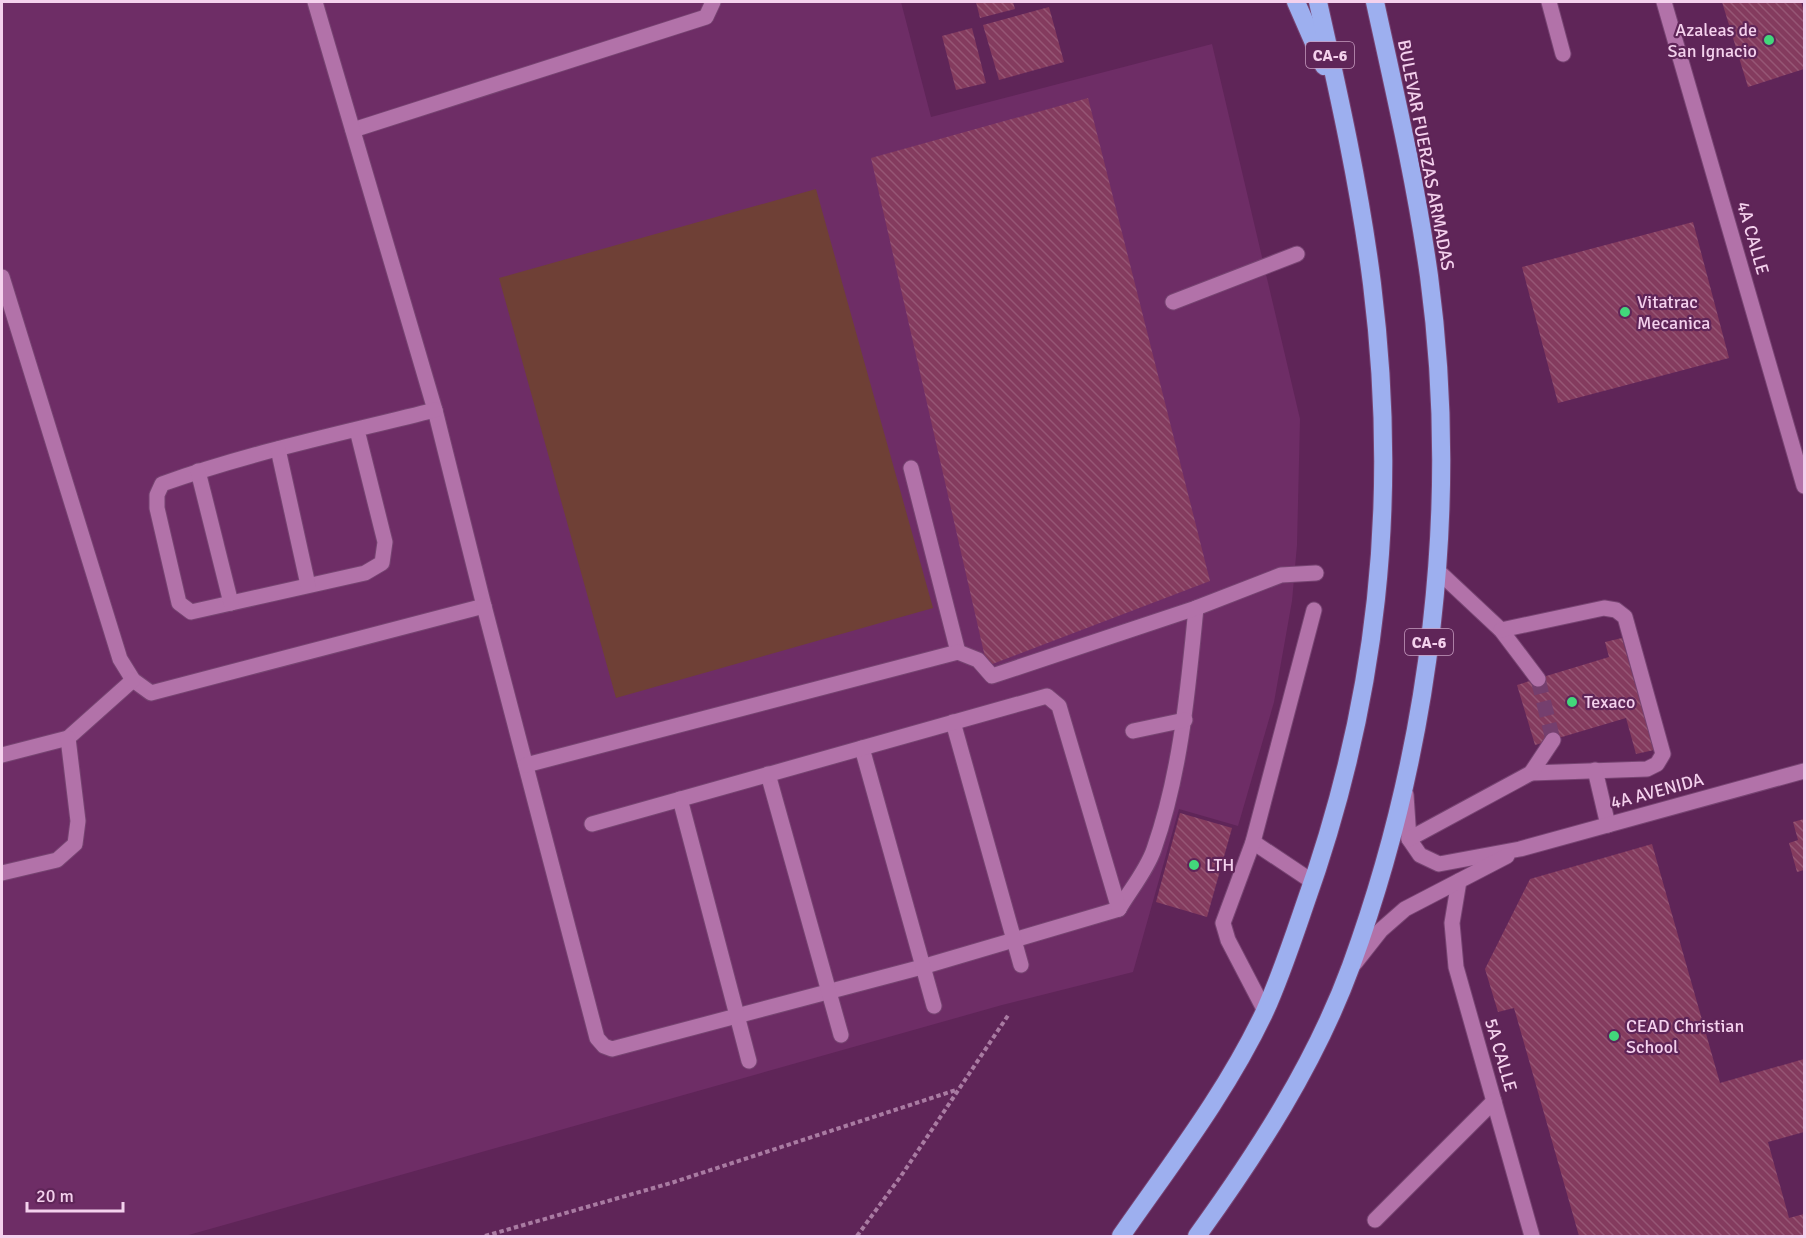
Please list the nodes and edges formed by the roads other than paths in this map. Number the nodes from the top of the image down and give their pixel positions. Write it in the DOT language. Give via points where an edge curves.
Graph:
graph roads {
  1 [pos="315,2"];
  2 [pos="713,2"];
  3 [pos="1296,2"];
  4 [pos="1318,2"];
  5 [pos="1375,2"];
  6 [pos="1549,2"];
  7 [pos="1664,2"];
  8 [pos="1563,54"];
  9 [pos="1342,110"];
  10 [pos="353,130"];
  11 [pos="1297,254"];
  12 [pos="2,277"];
  13 [pos="1173,302"];
  14 [pos="435,410"];
  15 [pos="357,430"];
  16 [pos="278,449"];
  17 [pos="911,468"];
  18 [pos="198,471"];
  19 [pos="1804,486"];
  20 [pos="1438,571"];
  21 [pos="1316,573"];
  22 [pos="308,585"];
  23 [pos="231,603"];
  24 [pos="484,606"];
  25 [pos="1196,608"];
  26 [pos="1314,610"];
  27 [pos="1501,630"];
  28 [pos="958,652"];
  29 [pos="1538,679"];
  30 [pos="133,680"];
  31 [pos="1185,720"];
  32 [pos="953,722"];
  33 [pos="1133,731"];
  34 [pos="68,738"];
  35 [pos="1553,740"];
  36 [pos="862,748"];
  37 [pos="2,755"];
  38 [pos="526,765"];
  39 [pos="1595,770"];
  40 [pos="1804,771"];
  41 [pos="1406,772"];
  42 [pos="1531,773"];
  43 [pos="768,774"];
  44 [pos="680,799"];
  45 [pos="592,824"];
  46 [pos="1608,825"];
  47 [pos="1409,839"];
  48 [pos="1253,842"];
  49 [pos="1520,849"];
  50 [pos="2,873"];
  51 [pos="1459,881"];
  52 [pos="1313,882"];
  53 [pos="1119,909"];
  54 [pos="1013,939"];
  55 [pos="1021,965"];
  56 [pos="922,967"];
  57 [pos="1350,969"];
  58 [pos="830,992"];
  59 [pos="934,1005"];
  60 [pos="1265,1011"];
  61 [pos="737,1016"];
  62 [pos="841,1035"];
  63 [pos="749,1061"];
  64 [pos="1494,1101"];
  65 [pos="1374,1220"];
  66 [pos="1121,1236"];
  67 [pos="1197,1236"];
  68 [pos="1532,1236"];
  1 -- 10 [label="street"];
  2 -- 10 [label="street" via="706,17"];
  3 -- 9 [label="highway"];
  4 -- 9 [label="highway, CA-6"];
  5 -- 20 [label="highway, BULEVAR FUERZAS ARMADAS / CA-6" via="1415,186 1429,278 1441,447"];
  6 -- 8 [label="street"];
  7 -- 19 [label="street, 4A CALLE"];
  9 -- 52 [label="highway, CA-6" via="1372,286 1380,360 1384,515 1380,584 1368,671 1330,834"];
  10 -- 14 [label="street"];
  11 -- 13 [label="street"];
  12 -- 30 [label="street" via="120,659"];
  14 -- 15 [label="street"];
  14 -- 24 [label="street"];
  15 -- 16 [label="street"];
  15 -- 22 [label="street" via="385,542 382,563 365,573"];
  16 -- 18 [label="street"];
  16 -- 22 [label="street"];
  17 -- 28 [label="street"];
  18 -- 23 [label="street"];
  18 -- 23 [label="street" via="162,484 157,495 179,603 191,612"];
  20 -- 27 [label="street"];
  20 -- 41 [label="highway, BULEVAR FUERZAS ARMADAS / CA-6" via="1425,675"];
  21 -- 25 [label="street" via="1281,575"];
  22 -- 23 [label="street"];
  24 -- 30 [label="street" via="151,693"];
  24 -- 38 [label="street"];
  25 -- 28 [label="street" via="992,676 978,660"];
  25 -- 31 [label="street"];
  26 -- 48 [label="street"];
  27 -- 29 [label="street"];
  27 -- 39 [label="street" via="1604,608 1617,610 1625,617 1663,754 1657,764 1647,769"];
  28 -- 38 [label="street"];
  30 -- 34 [label="street"];
  31 -- 33 [label="street"];
  31 -- 53 [label="street" via="1154,851"];
  32 -- 36 [label="street"];
  32 -- 53 [label="street" via="1047,696 1059,706"];
  32 -- 54 [label="street"];
  34 -- 37 [label="street"];
  34 -- 50 [label="street" via="78,820 75,844 57,860"];
  35 -- 42 [label="street"];
  36 -- 43 [label="street"];
  36 -- 56 [label="street"];
  38 -- 61 [label="street" via="597,1038 612,1049"];
  39 -- 42 [label="street"];
  39 -- 46 [label="street"];
  40 -- 46 [label="street, 4A AVENIDA"];
  41 -- 47 [label="street"];
  41 -- 57 [label="highway, BULEVAR FUERZAS ARMADAS / CA-6" via="1376,889"];
  42 -- 47 [label="street"];
  43 -- 44 [label="street"];
  43 -- 58 [label="street"];
  44 -- 45 [label="street"];
  44 -- 61 [label="street"];
  46 -- 49 [label="street, 4A AVENIDA"];
  47 -- 49 [label="street, 4A AVENIDA" via="1420,855 1438,864"];
  48 -- 52 [label="street"];
  48 -- 60 [label="street" via="1223,923"];
  49 -- 51 [label="street, 4A AVENIDA"];
  51 -- 57 [label="street, 4A AVENIDA" via="1405,909"];
  51 -- 64 [label="street, 5A CALLE" via="1452,922 1456,967"];
  52 -- 60 [label="highway, CA-6"];
  53 -- 54 [label="street"];
  54 -- 55 [label="street"];
  54 -- 56 [label="street"];
  56 -- 58 [label="street"];
  56 -- 59 [label="street"];
  57 -- 67 [label="highway, BULEVAR FUERZAS ARMADAS / CA-6" via="1269,1131"];
  58 -- 61 [label="street"];
  58 -- 62 [label="street"];
  60 -- 66 [label="highway, CA-6" via="1223,1090"];
  61 -- 63 [label="street"];
  64 -- 65 [label="street"];
  64 -- 68 [label="street, 5A CALLE"];
}
